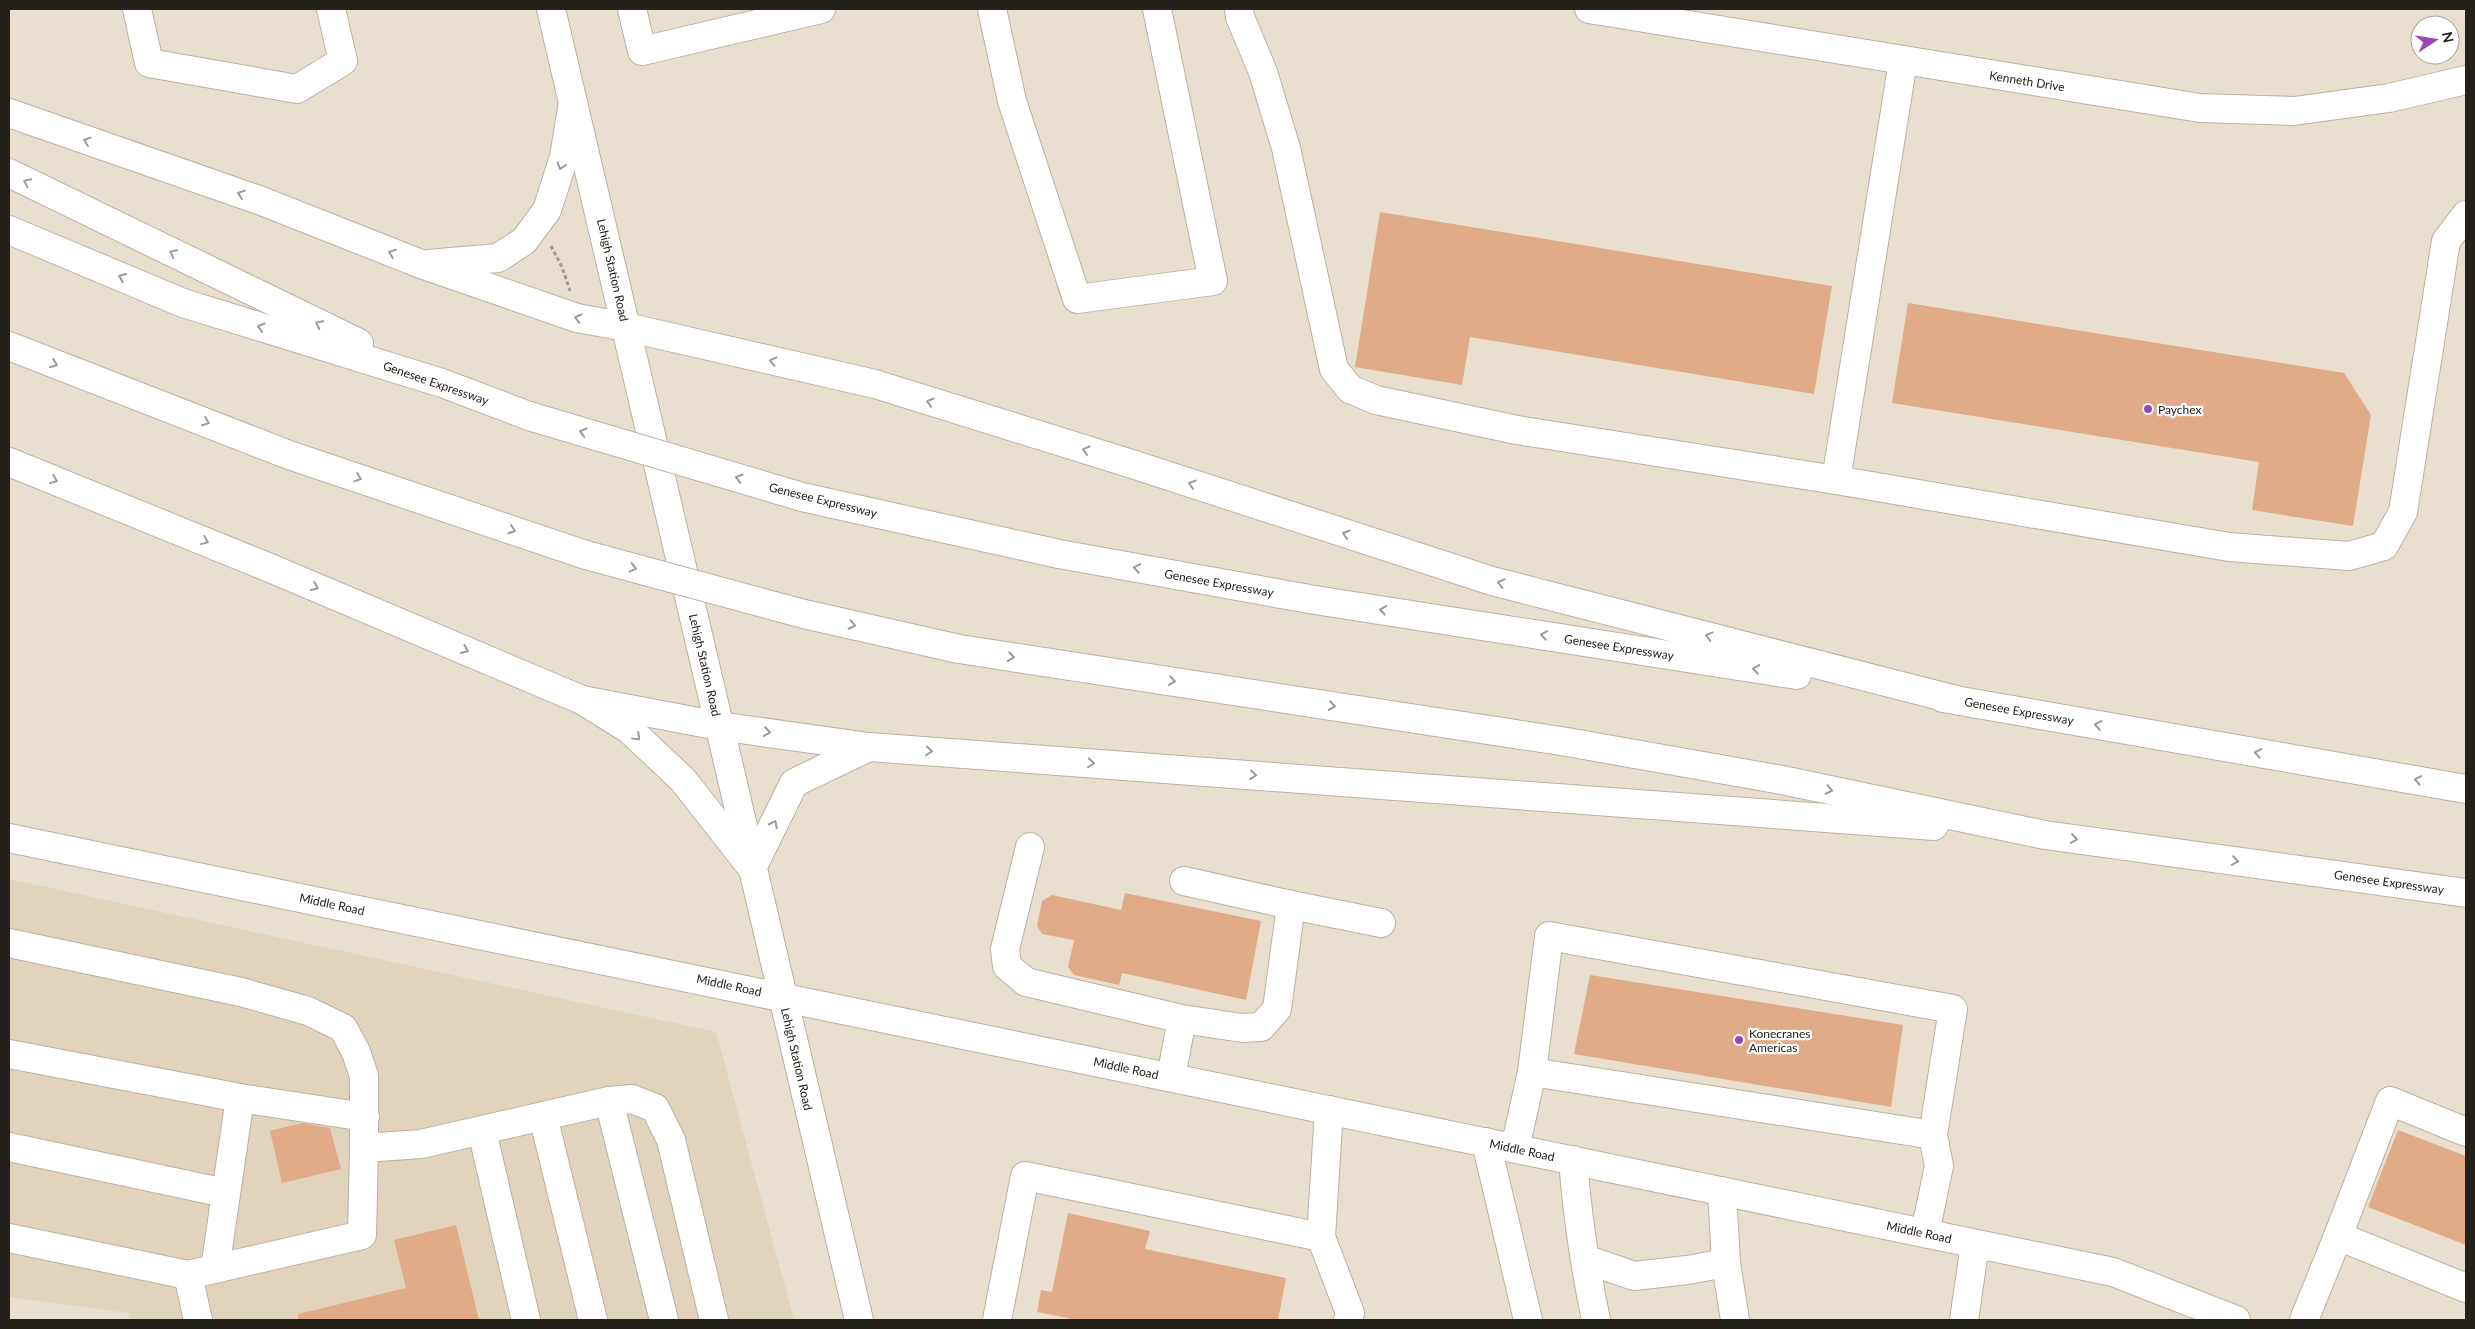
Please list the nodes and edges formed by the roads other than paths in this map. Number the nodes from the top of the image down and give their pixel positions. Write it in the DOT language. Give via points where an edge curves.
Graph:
graph roads {
  1 [pos="136,9"];
  2 [pos="331,9"];
  3 [pos="551,9"];
  4 [pos="632,9"];
  5 [pos="821,9"];
  6 [pos="992,9"];
  7 [pos="1157,9"];
  8 [pos="1239,9"];
  9 [pos="1589,9"];
  10 [pos="786,13"];
  11 [pos="1903,61"];
  12 [pos="2466,80"];
  13 [pos="574,102"];
  14 [pos="9,114"];
  15 [pos="9,173"];
  16 [pos="2466,215"];
  17 [pos="9,230"];
  18 [pos="422,264"];
  19 [pos="626,327"];
  20 [pos="9,346"];
  21 [pos="442,383"];
  22 [pos="9,462"];
  23 [pos="1836,480"];
  24 [pos="582,700"];
  25 [pos="1960,701"];
  26 [pos="719,726"];
  27 [pos="869,747"];
  28 [pos="2466,789"];
  29 [pos="2045,835"];
  30 [pos="9,838"];
  31 [pos="1030,847"];
  32 [pos="752,868"];
  33 [pos="1184,881"];
  34 [pos="2466,893"];
  35 [pos="1290,905"];
  36 [pos="1380,923"];
  37 [pos="9,943"];
  38 [pos="782,996"];
  39 [pos="1182,1019"];
  40 [pos="9,1054"];
  41 [pos="1532,1072"];
  42 [pos="1170,1077"];
  43 [pos="240,1098"];
  44 [pos="609,1100"];
  45 [pos="1329,1110"];
  46 [pos="543,1116"];
  47 [pos="365,1117"];
  48 [pos="482,1131"];
  49 [pos="2466,1132"];
  50 [pos="1933,1135"];
  51 [pos="1486,1142"];
  52 [pos="9,1147"];
  53 [pos="364,1148"];
  54 [pos="1515,1148"];
  55 [pos="1573,1160"];
  56 [pos="1722,1191"];
  57 [pos="225,1193"];
  58 [pos="1925,1234"];
  59 [pos="2338,1236"];
  60 [pos="1321,1237"];
  61 [pos="9,1238"];
  62 [pos="1975,1244"];
  63 [pos="1585,1259"];
  64 [pos="1726,1263"];
  65 [pos="215,1269"];
  66 [pos="188,1275"];
  67 [pos="2466,1288"];
  68 [pos="198,1320"];
  69 [pos="526,1320"];
  70 [pos="594,1320"];
  71 [pos="664,1320"];
  72 [pos="714,1320"];
  73 [pos="859,1320"];
  74 [pos="997,1320"];
  75 [pos="1348,1320"];
  76 [pos="1528,1320"];
  77 [pos="1596,1320"];
  78 [pos="1735,1320"];
  79 [pos="1964,1320"];
  80 [pos="2236,1320"];
  81 [pos="2304,1320"];
  1 -- 2 [label="main road" via="149,63 297,89 343,61"];
  3 -- 13 [label="main road, Lehigh Station Road"];
  4 -- 10 [label="main road" via="642,51"];
  5 -- 10 [label="main road"];
  6 -- 7 [label="main road" via="1012,101 1077,299 1212,281"];
  8 -- 23 [label="main road" via="1263,72 1286,148 1334,369 1350,389 1376,400 1518,430"];
  9 -- 11 [label="main road, Kenneth Drive"];
  11 -- 12 [label="main road, Kenneth Drive" via="2191,108 2247,111 2343,106"];
  11 -- 23 [label="main road"];
  13 -- 18 [label="main road, one-way" via="564,157 547,210 524,241 498,258"];
  13 -- 19 [label="main road, Lehigh Station Road"];
  18 -- 14 [label="main road, one-way" via="259,200"];
  21 -- 15 [label="main road, one-way"];
  16 -- 23 [label="main road" via="2446,241 2403,512 2384,546 2349,556 2229,547"];
  21 -- 17 [label="main road, Genesee Expressway, one-way" via="183,303"];
  19 -- 18 [label="main road, one-way" via="577,318"];
  25 -- 19 [label="main road, one-way" via="1492,581 875,384"];
  19 -- 26 [label="main road, Lehigh Station Road"];
  20 -- 29 [label="main road, Genesee Expressway, one-way, bridge" via="289,455 586,555 804,614 959,649 1567,742 1762,777"];
  25 -- 21 [label="main road, Genesee Expressway, one-way, bridge" via="1315,600 1079,558 802,497 529,416"];
  22 -- 24 [label="main road, one-way"];
  24 -- 26 [label="main road"];
  24 -- 32 [label="main road, one-way" via="630,730 683,780"];
  28 -- 25 [label="main road, Genesee Expressway, one-way"];
  26 -- 27 [label="main road, one-way"];
  26 -- 32 [label="main road, Lehigh Station Road"];
  27 -- 29 [label="main road, one-way"];
  32 -- 27 [label="main road, one-way" via="794,783"];
  29 -- 34 [label="main road, Genesee Expressway, one-way"];
  30 -- 38 [label="main road, Middle Road"];
  31 -- 39 [label="main road" via="1005,949 1007,966 1026,982"];
  32 -- 38 [label="main road, Lehigh Station Road"];
  33 -- 35 [label="main road"];
  35 -- 36 [label="main road"];
  35 -- 39 [label="main road" via="1277,1009 1261,1027 1242,1028"];
  37 -- 47 [label="main road" via="242,992 308,1011 343,1028 364,1076"];
  38 -- 42 [label="main road, Middle Road"];
  38 -- 73 [label="main road, Lehigh Station Road"];
  39 -- 42 [label="main road"];
  40 -- 43 [label="main road"];
  41 -- 50 [label="main road"];
  41 -- 50 [label="main road" via="1549,936 1953,1009"];
  41 -- 54 [label="main road"];
  42 -- 45 [label="main road, Middle Road"];
  43 -- 47 [label="main road"];
  43 -- 57 [label="main road"];
  44 -- 46 [label="main road"];
  44 -- 71 [label="main road"];
  44 -- 72 [label="main road" via="632,1099 655,1108 667,1132"];
  45 -- 51 [label="main road, Middle Road"];
  45 -- 60 [label="main road"];
  46 -- 48 [label="main road"];
  46 -- 70 [label="main road"];
  47 -- 53 [label="main road"];
  48 -- 53 [label="main road" via="421,1144"];
  48 -- 69 [label="main road"];
  49 -- 59 [label="main road" via="2390,1101"];
  50 -- 58 [label="main road" via="1939,1166"];
  51 -- 54 [label="main road, Middle Road"];
  51 -- 76 [label="main road"];
  52 -- 57 [label="main road"];
  53 -- 65 [label="main road" via="362,1235"];
  54 -- 55 [label="main road, Middle Road"];
  55 -- 56 [label="main road, Middle Road"];
  55 -- 63 [label="main road"];
  56 -- 58 [label="main road, Middle Road"];
  56 -- 64 [label="main road"];
  57 -- 65 [label="main road"];
  58 -- 62 [label="main road, Middle Road"];
  59 -- 67 [label="main road"];
  59 -- 81 [label="main road"];
  60 -- 74 [label="main road" via="1025,1176"];
  60 -- 75 [label="main road" via="1350,1313"];
  61 -- 66 [label="main road"];
  62 -- 79 [label="main road"];
  62 -- 80 [label="main road, Middle Road" via="2114,1272"];
  63 -- 64 [label="main road" via="1634,1276"];
  63 -- 77 [label="main road"];
  64 -- 78 [label="main road"];
  65 -- 66 [label="main road"];
  66 -- 68 [label="main road"];
}
